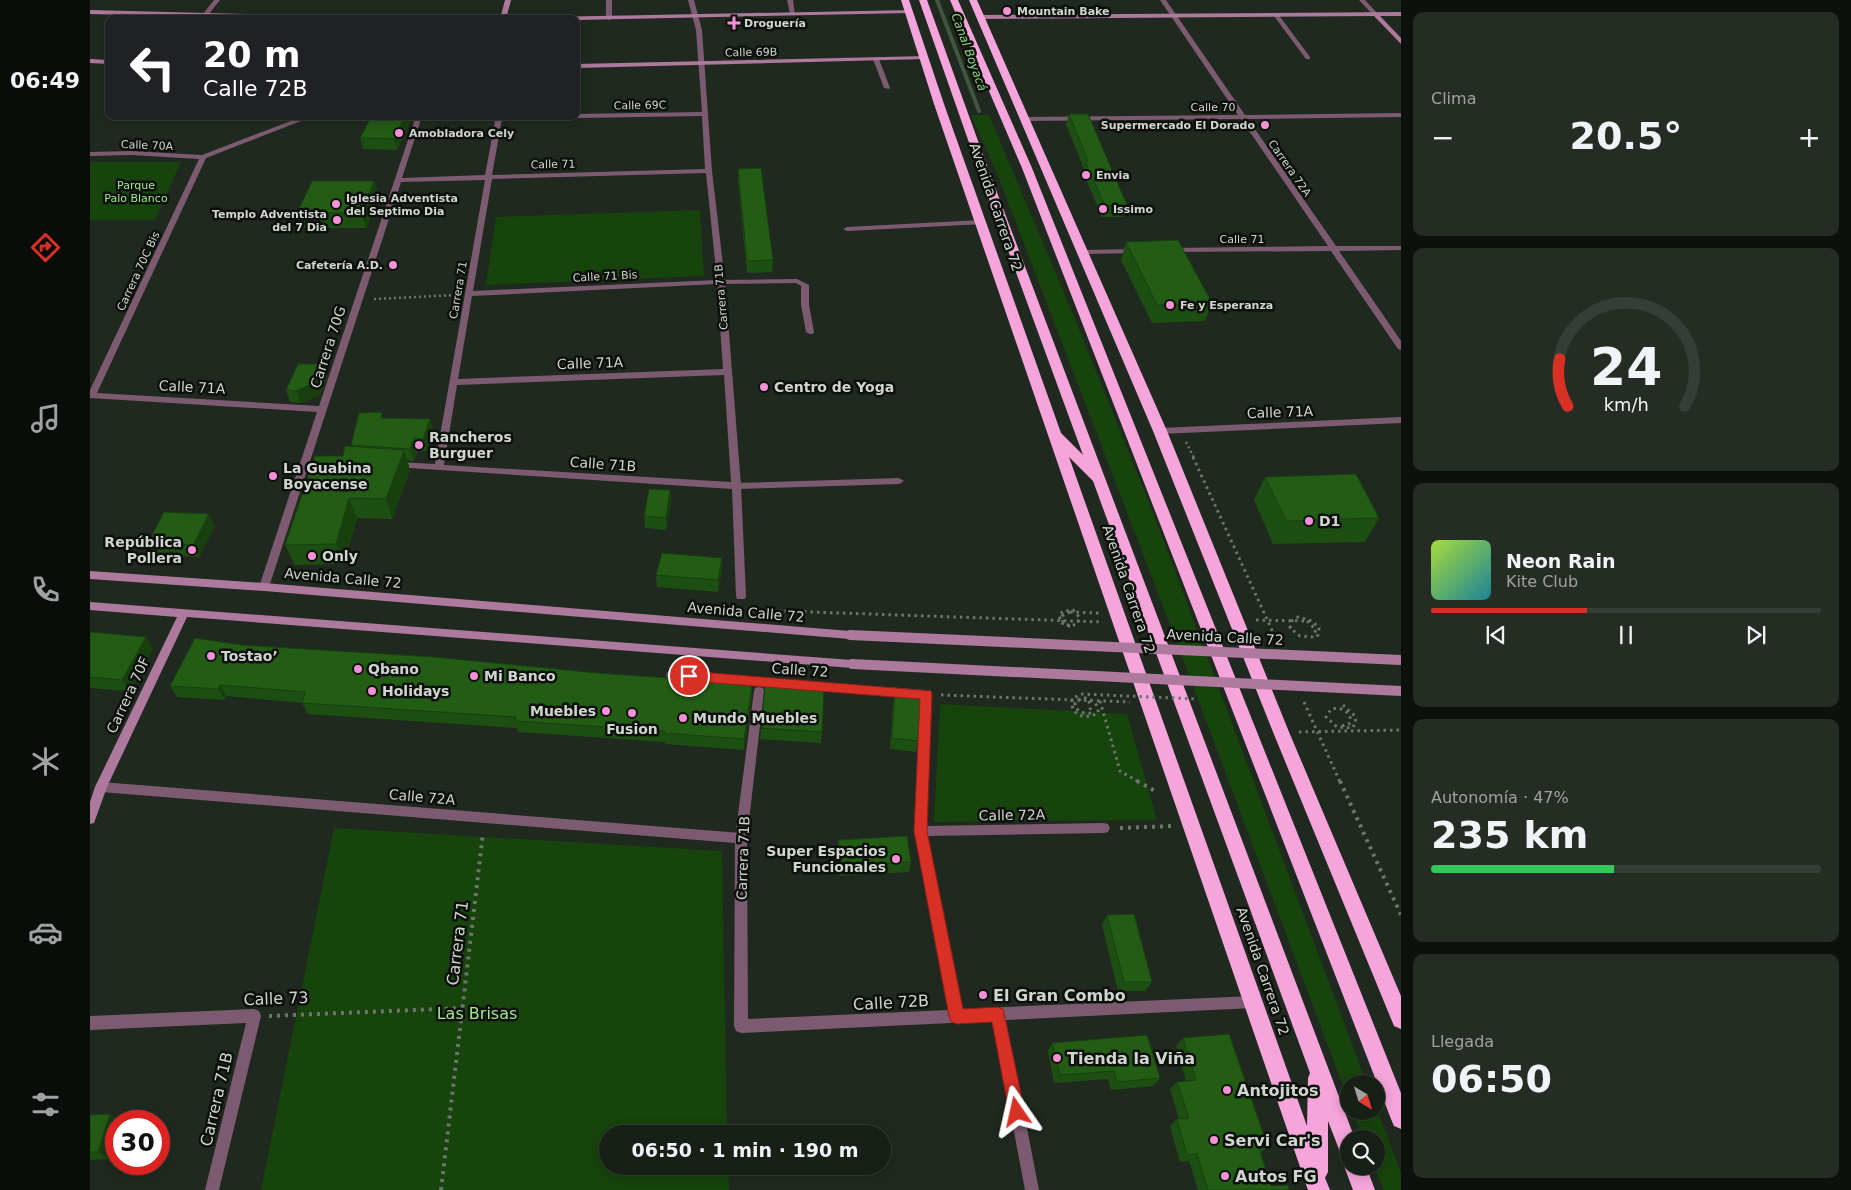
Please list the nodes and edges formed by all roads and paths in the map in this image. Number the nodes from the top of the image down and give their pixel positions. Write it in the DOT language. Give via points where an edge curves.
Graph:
graph roads {
  1 [pos="217,0"];
  2 [pos="508,0"];
  3 [pos="609,0"];
  4 [pos="691,0"];
  5 [pos="790,0"];
  6 [pos="906,0"];
  7 [pos="924,0"];
  8 [pos="954,0"];
  9 [pos="974,0"];
  10 [pos="1163,0"];
  11 [pos="1362,0"];
  12 [pos="910,11"];
  13 [pos="90,12"];
  14 [pos="793,14"];
  15 [pos="1276,14"];
  16 [pos="1375,14"];
  17 [pos="1401,14"];
  18 [pos="158,15"];
  19 [pos="206,15"];
  20 [pos="504,15"];
  21 [pos="1174,15"];
  22 [pos="695,16"];
  23 [pos="981,17"];
  24 [pos="580,18"];
  25 [pos="609,18"];
  26 [pos="1401,42"];
  27 [pos="975,49"];
  28 [pos="926,57"];
  29 [pos="876,58"];
  30 [pos="1308,58"];
  31 [pos="90,61"];
  32 [pos="105,62"];
  33 [pos="701,63"];
  34 [pos="580,66"];
  35 [pos="1005,72"];
  36 [pos="949,74"];
  37 [pos="887,88"];
  38 [pos="705,114"];
  39 [pos="1401,115"];
  40 [pos="580,116"];
  41 [pos="1243,117"];
  42 [pos="1024,119"];
  43 [pos="301,120"];
  44 [pos="418,120"];
  45 [pos="498,120"];
  46 [pos="90,154"];
  47 [pos="204,157"];
  48 [pos="709,171"];
  49 [pos="489,176"];
  50 [pos="398,180"];
  51 [pos="981,222"];
  52 [pos="847,228"];
  53 [pos="1014,247"];
  54 [pos="1401,248"];
  55 [pos="1334,249"];
  56 [pos="1145,250"];
  57 [pos="1165,250"];
  58 [pos="1083,252"];
  59 [pos="721,282"];
  60 [pos="1073,284"];
  61 [pos="1004,289"];
  62 [pos="469,294"];
  63 [pos="359,300"];
  64 [pos="1112,318"];
  65 [pos="810,332"];
  66 [pos="1401,347"];
  67 [pos="1127,352"];
  68 [pos="727,372"];
  69 [pos="454,382"];
  70 [pos="1112,383"];
  71 [pos="91,395"];
  72 [pos="322,409"];
  73 [pos="1401,420"];
  74 [pos="1180,429"];
  75 [pos="1160,431"];
  76 [pos="1053,433"];
  77 [pos="392,465"];
  78 [pos="439,468"];
  79 [pos="899,481"];
  80 [pos="1101,482"];
  81 [pos="736,486"];
  82 [pos="90,575"];
  83 [pos="264,586"];
  84 [pos="741,596"];
  85 [pos="90,606"];
  86 [pos="742,610"];
  87 [pos="184,613"];
  88 [pos="1118,618"];
  89 [pos="1236,620"];
  90 [pos="1267,620"];
  91 [pos="1083,628"];
  92 [pos="1268,638"];
  93 [pos="1297,640"];
  94 [pos="1401,660"];
  95 [pos="671,675"];
  96 [pos="759,691"];
  97 [pos="1401,691"];
  98 [pos="926,694"];
  99 [pos="1302,698"];
  100 [pos="1205,699"];
  101 [pos="1089,701"];
  102 [pos="1100,701"];
  103 [pos="1148,703"];
  104 [pos="1294,703"];
  105 [pos="1314,704"];
  106 [pos="1324,704"];
  107 [pos="1401,730"];
  108 [pos="1344,731"];
  109 [pos="1281,732"];
  110 [pos="1318,732"];
  111 [pos="101,786"];
  112 [pos="1157,792"];
  113 [pos="485,818"];
  114 [pos="90,819"];
  115 [pos="1191,825"];
  116 [pos="1104,828"];
  117 [pos="920,831"];
  118 [pos="741,838"];
  119 [pos="1401,915"];
  120 [pos="1253,1002"];
  121 [pos="463,1008"];
  122 [pos="998,1014"];
  123 [pos="254,1016"];
  124 [pos="957,1016"];
  125 [pos="1401,1020"];
  126 [pos="90,1022"];
  127 [pos="741,1026"];
  128 [pos="1318,1069"];
  129 [pos="1401,1119"];
  130 [pos="1341,1130"];
  131 [pos="1358,1175"];
  132 [pos="1318,1186"];
  133 [pos="212,1190"];
  134 [pos="441,1190"];
  135 [pos="1032,1190"];
  136 [pos="1364,1190"];
  1 -- 19 [label="street"];
  2 -- 20 [label="street"];
  3 -- 25 [label="street"];
  4 -- 22 [label="street, Carrera 71B"];
  5 -- 14 [label="street"];
  6 -- 12 [label="highway, Avenida Carrera 72"];
  7 -- 36 [label="highway, Avenida Carrera 72"];
  8 -- 27 [label="highway"];
  9 -- 23 [label="highway"];
  10 -- 21 [label="street, Carrera 72A"];
  11 -- 16 [label="street"];
  12 -- 14 [label="street"];
  12 -- 28 [label="highway, Avenida Carrera 72"];
  13 -- 18 [label="street"];
  14 -- 22 [label="street"];
  15 -- 16 [label="street"];
  15 -- 21 [label="street"];
  15 -- 30 [label="street"];
  16 -- 17 [label="street"];
  16 -- 26 [label="street"];
  21 -- 23 [label="street"];
  21 -- 41 [label="street, Carrera 72A"];
  22 -- 25 [label="street"];
  22 -- 33 [label="street, Carrera 71B"];
  23 -- 35 [label="highway"];
  24 -- 25 [label="street"];
  27 -- 35 [label="highway"];
  27 -- 60 [label="highway"];
  28 -- 29 [label="street, Calle 69B"];
  28 -- 36 [label="highway"];
  28 -- 51 [label="highway, Avenida Carrera 72" via="939,104"];
  29 -- 33 [label="street, Calle 69B"];
  29 -- 37 [label="street"];
  31 -- 32 [label="street"];
  33 -- 34 [label="street, Calle 69B"];
  33 -- 38 [label="street, Carrera 71B"];
  35 -- 42 [label="highway"];
  36 -- 53 [label="highway, Avenida Carrera 72"];
  38 -- 40 [label="street, Calle 69C"];
  38 -- 48 [label="street, Carrera 71B"];
  39 -- 41 [label="street, Calle 70"];
  41 -- 42 [label="street, Calle 70"];
  41 -- 55 [label="street, Carrera 72A"];
  42 -- 58 [label="highway"];
  43 -- 47 [label="street"];
  44 -- 50 [label="street, Carrera 70G"];
  45 -- 49 [label="street, Carrera 71"];
  46 -- 47 [label="street, Calle 70A"];
  47 -- 71 [label="street, Carrera 70C Bis"];
  48 -- 49 [label="street, Calle 71"];
  48 -- 59 [label="street, Carrera 71B"];
  49 -- 50 [label="street, Calle 71"];
  49 -- 62 [label="street, Carrera 71"];
  50 -- 63 [label="street, Carrera 70G"];
  51 -- 52 [label="street"];
  51 -- 61 [label="highway, Avenida Carrera 72"];
  53 -- 61 [label="highway"];
  53 -- 80 [label="highway, Avenida Carrera 72"];
  54 -- 55 [label="street, Calle 71"];
  55 -- 57 [label="street, Calle 71"];
  55 -- 66 [label="street, Carrera 72A"];
  56 -- 58 [label="street"];
  58 -- 64 [label="highway"];
  59 -- 62 [label="street, Calle 71 Bis"];
  59 -- 65 [label="street, Calle 71 Bis" via="797,280 805,285"];
  59 -- 68 [label="street, Carrera 71B"];
  60 -- 64 [label="highway"];
  60 -- 70 [label="highway"];
  61 -- 76 [label="highway, Avenida Carrera 72"];
  62 -- 63 [label="path"];
  62 -- 69 [label="street, Carrera 71"];
  63 -- 72 [label="street, Carrera 70G"];
  64 -- 67 [label="highway"];
  67 -- 70 [label="highway"];
  67 -- 75 [label="highway"];
  68 -- 69 [label="street, Calle 71A"];
  68 -- 81 [label="street, Carrera 71B"];
  69 -- 78 [label="street, Carrera 71"];
  70 -- 129 [label="highway"];
  71 -- 72 [label="street, Calle 71A"];
  72 -- 83 [label="street, Carrera 70G" via="311,459"];
  73 -- 74 [label="street, Calle 71A"];
  74 -- 75 [label="street, Calle 71A"];
  74 -- 90 [label="path"];
  75 -- 89 [label="highway"];
  76 -- 80 [label="highway"];
  76 -- 88 [label="highway, Avenida Carrera 72"];
  77 -- 78 [label="street, Calle 71B"];
  78 -- 81 [label="street, Calle 71B"];
  79 -- 81 [label="street, Calle 71B"];
  80 -- 128 [label="highway, Avenida Carrera 72"];
  81 -- 84 [label="street, Carrera 71B"];
  82 -- 83 [label="street, Avenida Calle 72"];
  83 -- 94 [label="street, Avenida Calle 72, bridge" via="850,636"];
  85 -- 87 [label="street"];
  86 -- 88 [label="path"];
  87 -- 97 [label="street, bridge" via="852,664"];
  87 -- 111 [label="street, Carrera 70F"];
  88 -- 91 [label="path, bridge" via="1070,612 1062,616 1070,626 1079,623 1077,613 1068,609 1059,614 1061,622 1070,627"];
  88 -- 103 [label="highway, Avenida Carrera 72"];
  89 -- 90 [label="path"];
  89 -- 109 [label="highway"];
  90 -- 92 [label="path" via="1277,639"];
  90 -- 93 [label="path, bridge" via="1308,621 1316,630 1312,637 1300,637 1291,630 1292,621 1298,617 1317,624 1319,636 1311,640"];
  95 -- 98 [label="street, Calle 72"];
  96 -- 118 [label="street, Carrera 71B"];
  98 -- 101 [label="path"];
  98 -- 117 [label="street"];
  99 -- 110 [label="path"];
  100 -- 101 [label="path, bridge" via="1081,694 1070,704 1072,710 1084,718 1092,717 1098,713 1095,703 1083,698 1078,699 1075,707 1079,712 1091,714"];
  101 -- 102 [label="path"];
  102 -- 103 [label="path"];
  102 -- 112 [label="path" via="1120,772"];
  103 -- 115 [label="highway, Avenida Carrera 72"];
  104 -- 105 [label="path"];
  106 -- 108 [label="path, bridge" via="1344,706 1353,712 1355,726 1343,729 1327,720 1327,713 1340,708 1349,714 1350,723 1342,726"];
  107 -- 108 [label="path"];
  108 -- 110 [label="path"];
  109 -- 110 [label="path"];
  109 -- 125 [label="highway"];
  110 -- 119 [label="path"];
  111 -- 113 [label="street, Calle 72A"];
  111 -- 114 [label="street, Carrera 70F"];
  113 -- 118 [label="street, Calle 72A"];
  113 -- 121 [label="path, Carrera 71"];
  115 -- 116 [label="path"];
  115 -- 120 [label="highway, Avenida Carrera 72"];
  116 -- 117 [label="street, Calle 72A"];
  117 -- 124 [label="street"];
  118 -- 127 [label="street, Carrera 71B"];
  120 -- 122 [label="street, Calle 72B"];
  120 -- 132 [label="highway, Avenida Carrera 72"];
  121 -- 123 [label="path, Calle 73"];
  121 -- 134 [label="path, Carrera 71"];
  122 -- 124 [label="street, Calle 72B"];
  122 -- 135 [label="street"];
  123 -- 126 [label="street, Calle 73"];
  123 -- 133 [label="street, Carrera 71B"];
  124 -- 127 [label="street, Calle 72B"];
  128 -- 130 [label="highway, Avenida Carrera 72"];
  128 -- 132 [label="highway"];
  131 -- 136 [label="highway"];
}
